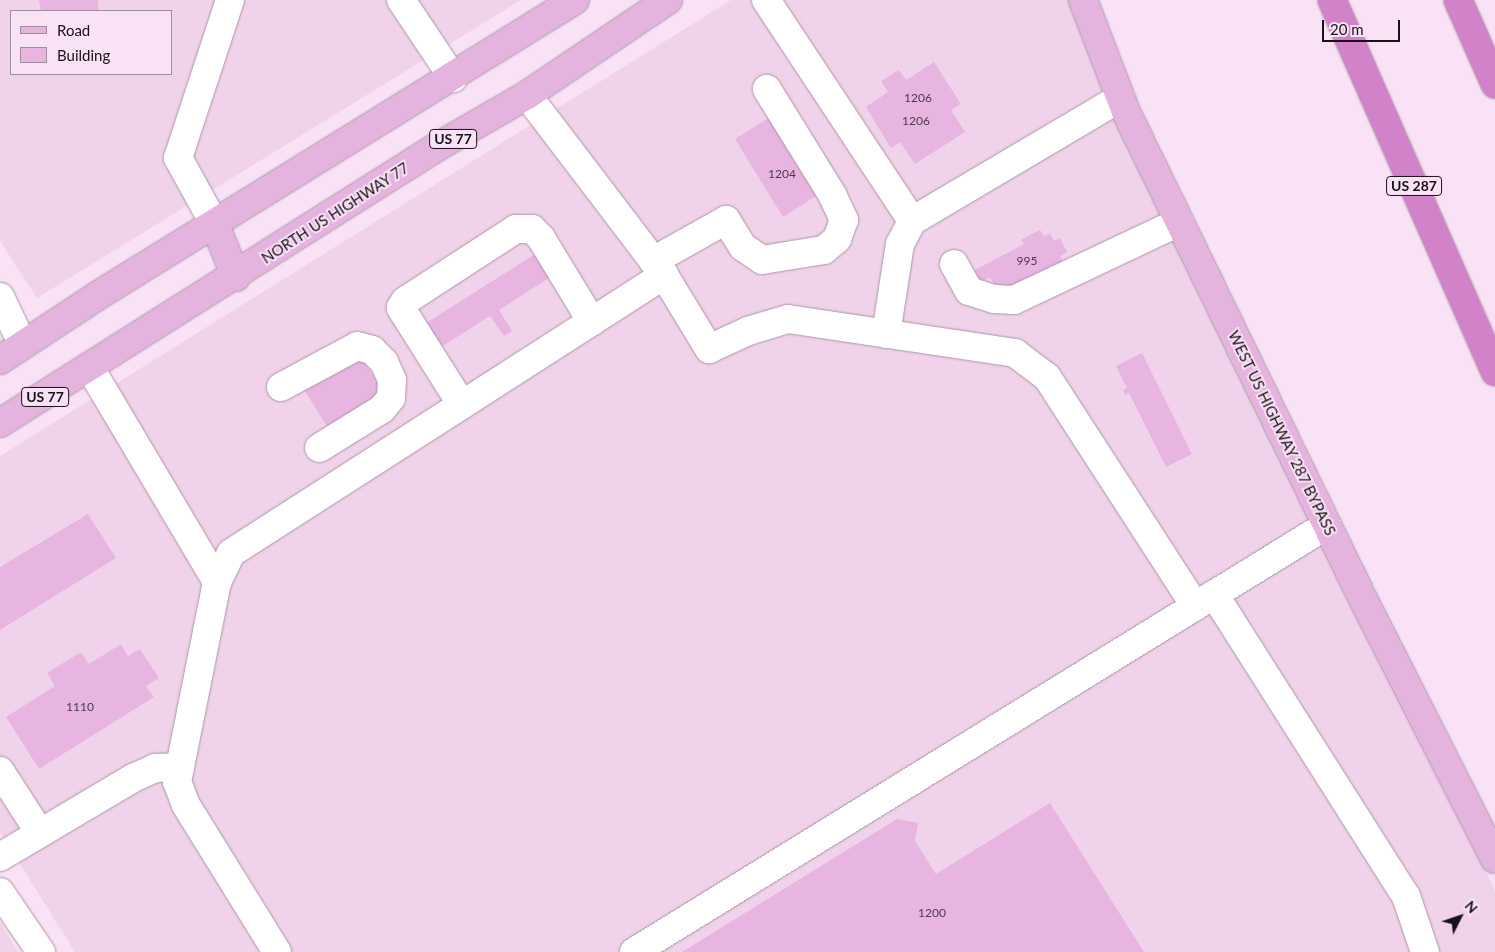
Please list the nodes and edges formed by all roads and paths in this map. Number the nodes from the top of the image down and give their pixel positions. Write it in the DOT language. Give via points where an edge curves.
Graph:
graph roads {
  1 [pos="230,0"];
  2 [pos="401,0"];
  3 [pos="575,0"];
  4 [pos="668,0"];
  5 [pos="766,0"];
  6 [pos="1083,0"];
  7 [pos="1332,0"];
  8 [pos="1458,0"];
  9 [pos="453,78"];
  10 [pos="1495,84"];
  11 [pos="767,89"];
  12 [pos="527,95"];
  13 [pos="1120,98"];
  14 [pos="912,221"];
  15 [pos="1179,222"];
  16 [pos="215,226"];
  17 [pos="954,264"];
  18 [pos="659,268"];
  19 [pos="236,276"];
  20 [pos="0,297"];
  21 [pos="592,322"];
  22 [pos="886,334"];
  23 [pos="22,343"];
  24 [pos="0,360"];
  25 [pos="90,368"];
  26 [pos="1495,372"];
  27 [pos="281,388"];
  28 [pos="462,405"];
  29 [pos="0,424"];
  30 [pos="320,448"];
  31 [pos="1327,525"];
  32 [pos="217,582"];
  33 [pos="1205,600"];
  34 [pos="180,767"];
  35 [pos="0,771"];
  36 [pos="40,833"];
  37 [pos="0,857"];
  38 [pos="1495,859"];
  39 [pos="0,892"];
  40 [pos="41,952"];
  41 [pos="277,952"];
  42 [pos="634,952"];
  43 [pos="1425,952"];
  1 -- 16 [label="street" via="178,158"];
  2 -- 9 [label="street"];
  3 -- 9 [label="main road"];
  4 -- 12 [label="main road, NORTH US HIGHWAY 77 / US 77"];
  5 -- 14 [label="street"];
  6 -- 13 [label="main road, WEST US HIGHWAY 287 BYPASS"];
  7 -- 26 [label="highway, US 287"];
  8 -- 10 [label="highway"];
  9 -- 16 [label="main road"];
  11 -- 18 [label="street" via="833,196 844,220 837,239 824,250 762,260 743,247 726,220"];
  12 -- 18 [label="street"];
  12 -- 19 [label="main road, NORTH US HIGHWAY 77 / US 77" via="437,147"];
  13 -- 14 [label="street"];
  13 -- 15 [label="main road, WEST US HIGHWAY 287 BYPASS"];
  14 -- 22 [label="street" via="900,244"];
  15 -- 17 [label="street" via="1014,300 994,299 969,291"];
  15 -- 31 [label="main road, WEST US HIGHWAY 287 BYPASS"];
  16 -- 19 [label="main road"];
  16 -- 23 [label="main road"];
  18 -- 21 [label="street"];
  18 -- 22 [label="street" via="709,349 748,331 788,319"];
  19 -- 25 [label="main road, NORTH US HIGHWAY 77 / US 77"];
  20 -- 23 [label="street"];
  21 -- 28 [label="street"];
  21 -- 28 [label="street" via="541,238 532,228 516,229 405,301 401,308"];
  22 -- 33 [label="street" via="1015,353 1047,376"];
  23 -- 24 [label="main road"];
  25 -- 29 [label="main road, NORTH US HIGHWAY 77 / US 77"];
  25 -- 32 [label="street"];
  27 -- 30 [label="street" via="357,346 372,350 384,362 392,380 391,398 382,409"];
  28 -- 32 [label="street" via="231,553"];
  31 -- 33 [label="street"];
  31 -- 38 [label="main road, WEST US HIGHWAY 287 BYPASS"];
  32 -- 34 [label="street"];
  33 -- 42 [label="street"];
  33 -- 43 [label="street" via="1406,896"];
  34 -- 36 [label="street" via="155,768 133,778"];
  34 -- 41 [label="street" via="177,782 186,805"];
  35 -- 36 [label="street"];
  36 -- 37 [label="street"];
  39 -- 40 [label="street"];
}
